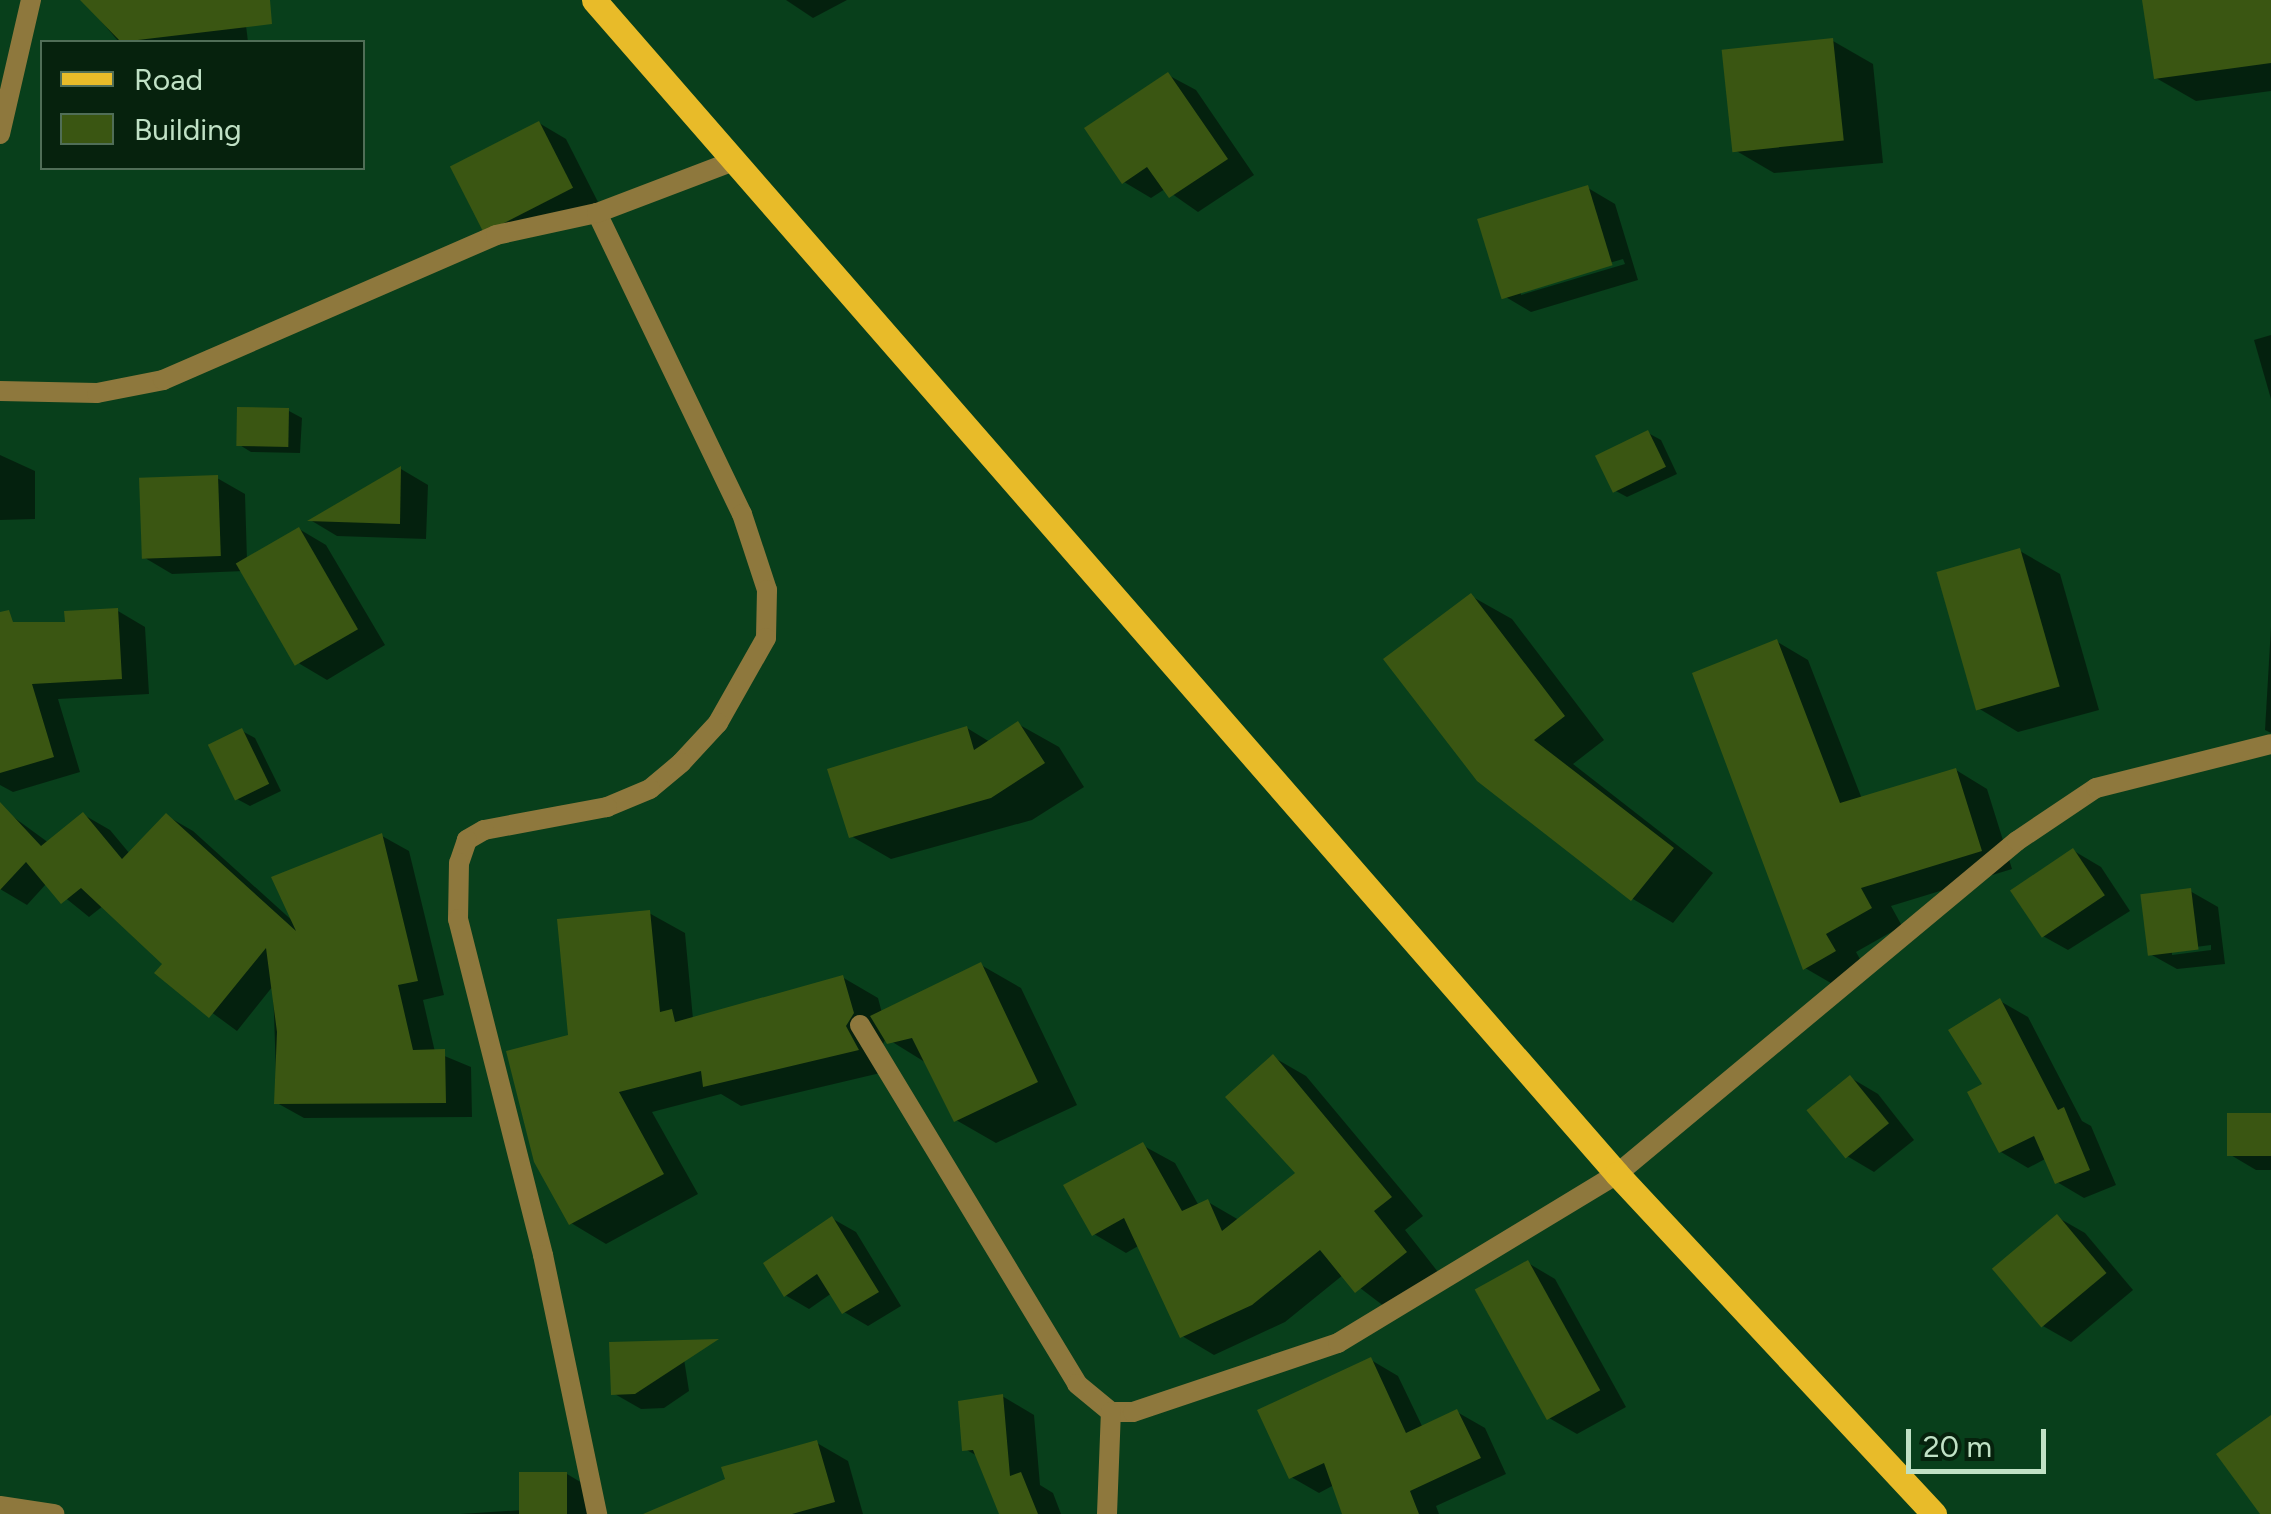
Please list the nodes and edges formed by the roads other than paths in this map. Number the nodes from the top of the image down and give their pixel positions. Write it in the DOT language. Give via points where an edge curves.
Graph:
graph roads {
  1 [pos="30,0"];
  2 [pos="594,0"];
  3 [pos="0,134"];
  4 [pos="731,162"];
  5 [pos="597,213"];
  6 [pos="0,391"];
  7 [pos="2271,744"];
  8 [pos="860,1025"];
  9 [pos="1616,1174"];
  10 [pos="1111,1412"];
  11 [pos="0,1506"];
  12 [pos="54,1514"];
  13 [pos="597,1514"];
  14 [pos="1107,1514"];
  15 [pos="1934,1514"];
  1 -- 3 [label="street"];
  2 -- 4 [label="main road"];
  4 -- 5 [label="street"];
  4 -- 9 [label="main road"];
  5 -- 6 [label="street" via="496,235 162,380 97,393"];
  5 -- 13 [label="street" via="742,514 767,590 766,638 718,722 681,763 650,790 607,806 484,830 467,840 459,862 458,919 544,1254"];
  7 -- 9 [label="street" via="2096,788 2017,841"];
  8 -- 10 [label="street" via="1077,1384"];
  9 -- 10 [label="street" via="1338,1343 1163,1406"];
  9 -- 15 [label="main road"];
  10 -- 14 [label="street"];
  11 -- 12 [label="street"];
}
